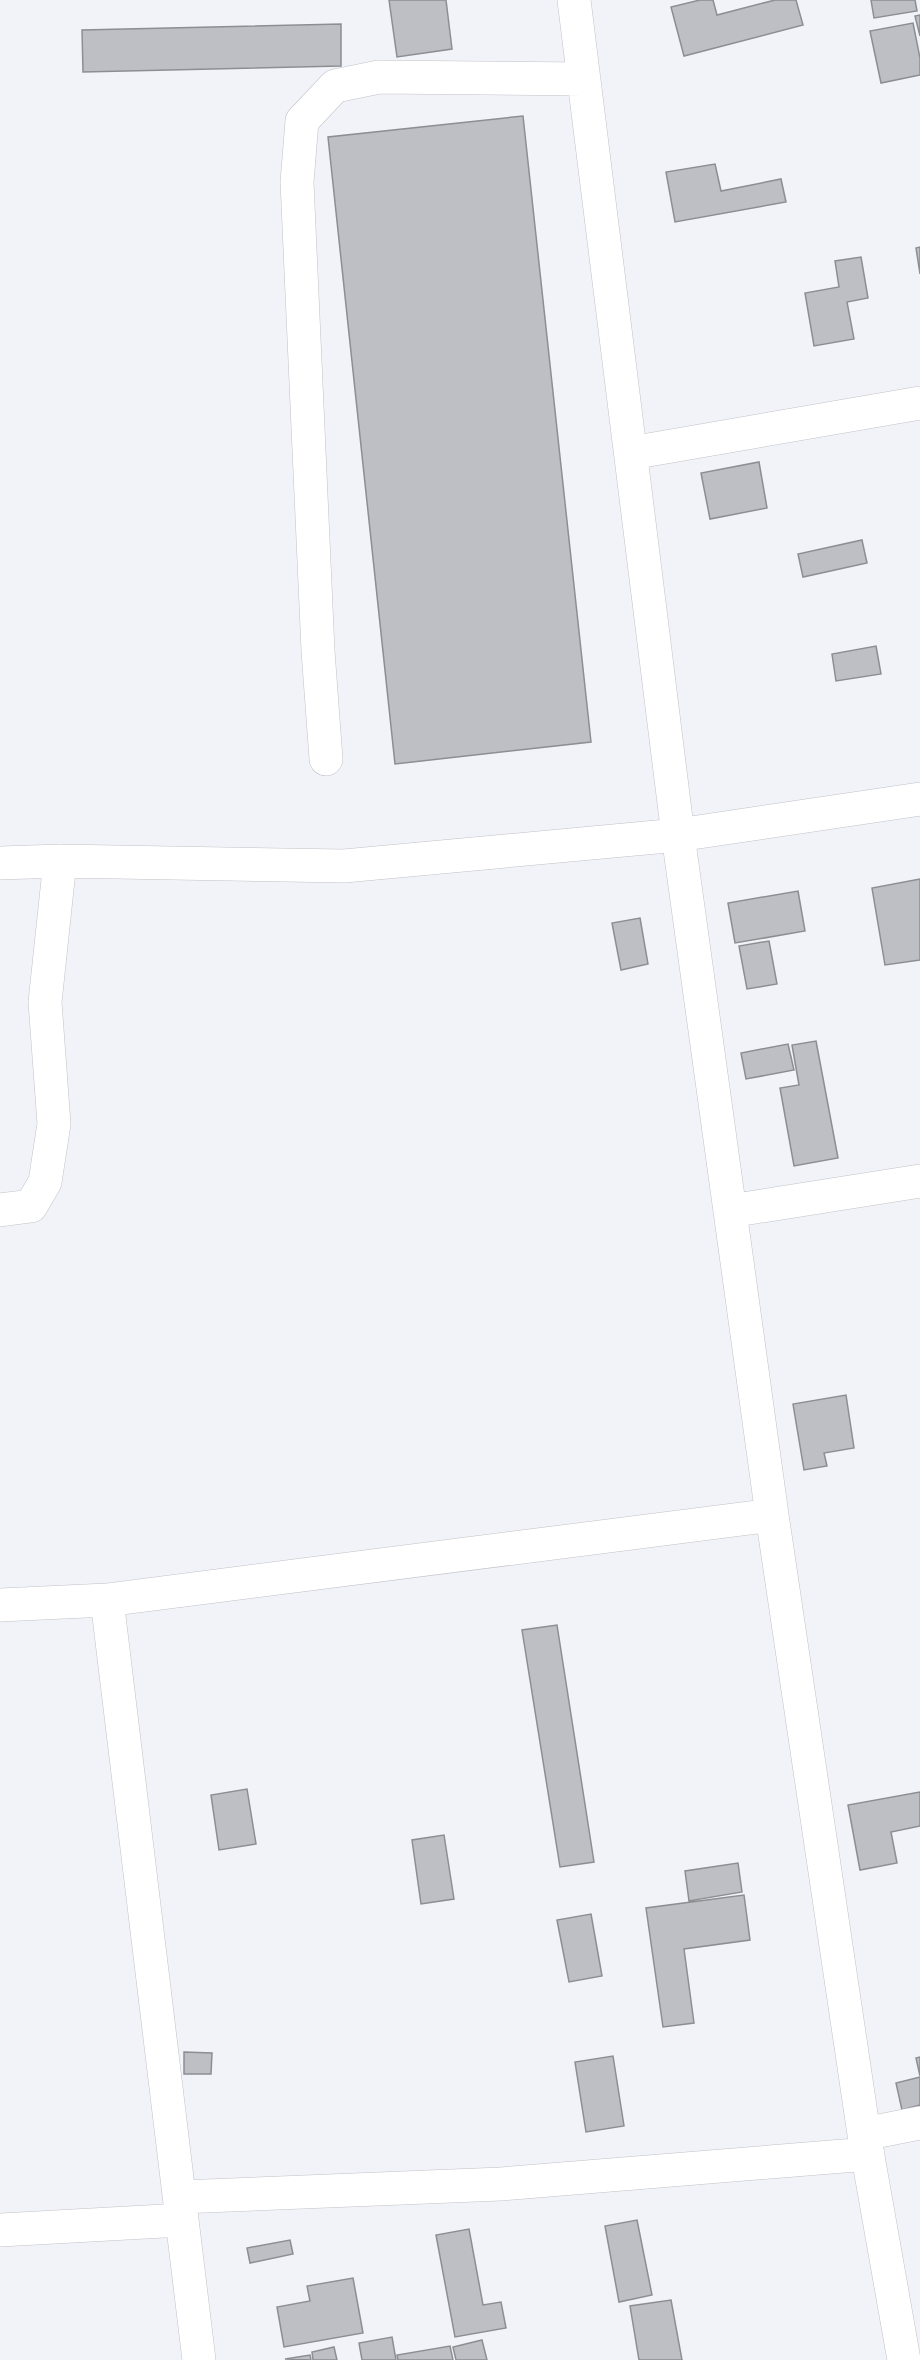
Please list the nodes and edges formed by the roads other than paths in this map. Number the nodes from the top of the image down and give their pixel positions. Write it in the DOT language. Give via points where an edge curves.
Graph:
graph roads {
  1 [pos="574,0"];
  2 [pos="584,80"];
  3 [pos="920,403"];
  4 [pos="631,453"];
  5 [pos="326,759"];
  6 [pos="920,799"];
  7 [pos="678,835"];
  8 [pos="60,861"];
  9 [pos="0,862"];
  10 [pos="920,1181"];
  11 [pos="0,1210"];
  12 [pos="730,1211"];
  13 [pos="772,1515"];
  14 [pos="107,1600"];
  15 [pos="0,1605"];
  16 [pos="920,2123"];
  17 [pos="866,2144"];
  18 [pos="181,2209"];
  19 [pos="0,2230"];
  20 [pos="199,2360"];
  21 [pos="904,2360"];
  1 -- 2 [label="street"];
  2 -- 4 [label="street"];
  2 -- 5 [label="street" via="379,77 335,86 302,121 297,182"];
  3 -- 4 [label="street"];
  4 -- 7 [label="street"];
  6 -- 7 [label="street"];
  7 -- 8 [label="street" via="344,866"];
  7 -- 12 [label="street"];
  8 -- 9 [label="street"];
  8 -- 11 [label="street" via="45,1002 54,1124 45,1182 31,1206"];
  10 -- 12 [label="street"];
  12 -- 13 [label="street"];
  13 -- 14 [label="street"];
  13 -- 17 [label="street"];
  14 -- 15 [label="street"];
  14 -- 18 [label="street"];
  16 -- 17 [label="street"];
  17 -- 18 [label="street" via="501,2184"];
  17 -- 21 [label="street"];
  18 -- 19 [label="street"];
  18 -- 20 [label="street"];
}
